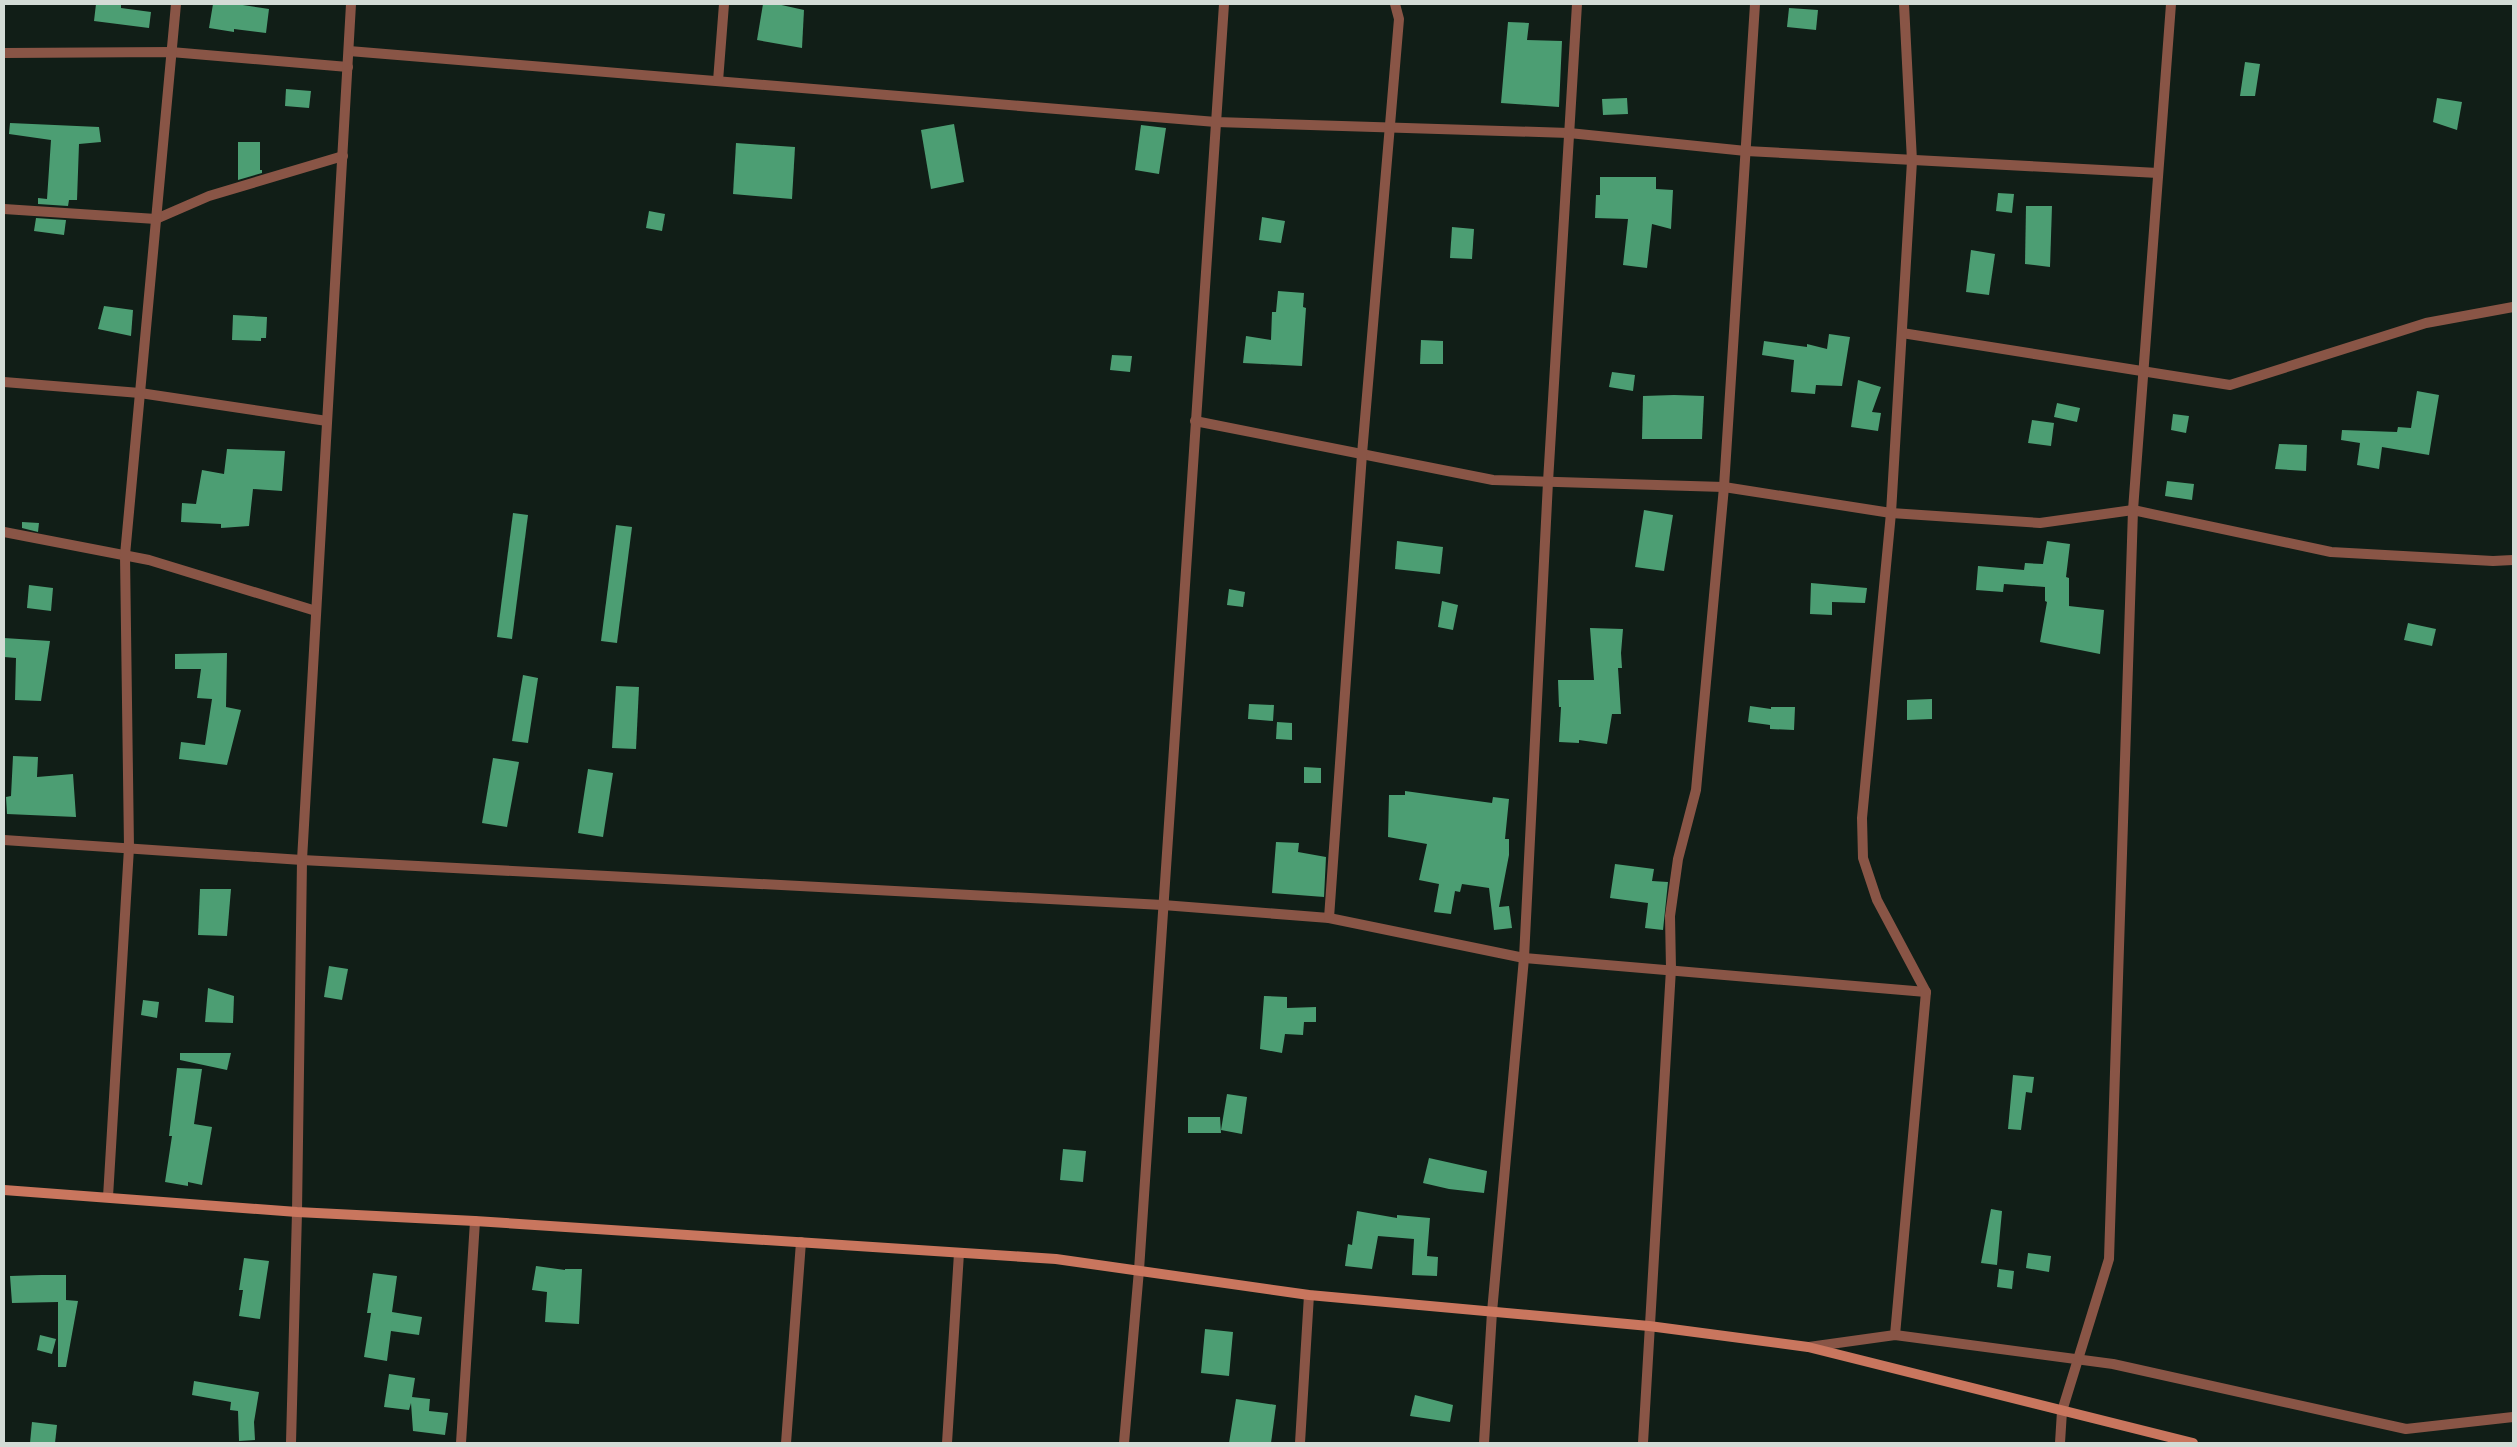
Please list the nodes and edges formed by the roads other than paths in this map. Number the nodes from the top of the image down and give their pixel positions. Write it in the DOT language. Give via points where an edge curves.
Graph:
graph roads {
  1 [pos="176,4"];
  2 [pos="352,4"];
  3 [pos="724,4"];
  4 [pos="1224,4"];
  5 [pos="1395,4"];
  6 [pos="1577,4"];
  7 [pos="1755,4"];
  8 [pos="1904,4"];
  9 [pos="2171,4"];
  10 [pos="349,51"];
  11 [pos="172,52"];
  12 [pos="4,53"];
  13 [pos="348,67"];
  14 [pos="718,81"];
  15 [pos="1216,122"];
  16 [pos="1390,127"];
  17 [pos="1569,133"];
  18 [pos="1746,151"];
  19 [pos="343,156"];
  20 [pos="1912,161"];
  21 [pos="2158,173"];
  22 [pos="4,209"];
  23 [pos="156,219"];
  24 [pos="2513,307"];
  25 [pos="1902,333"];
  26 [pos="2143,372"];
  27 [pos="4,382"];
  28 [pos="140,393"];
  29 [pos="327,421"];
  30 [pos="1195,421"];
  31 [pos="1362,454"];
  32 [pos="1548,482"];
  33 [pos="1724,488"];
  34 [pos="2133,510"];
  35 [pos="1891,513"];
  36 [pos="4,532"];
  37 [pos="125,555"];
  38 [pos="2513,560"];
  39 [pos="316,611"];
  40 [pos="4,840"];
  41 [pos="129,848"];
  42 [pos="302,860"];
  43 [pos="1163,905"];
  44 [pos="1329,918"];
  45 [pos="1524,958"];
  46 [pos="1671,969"];
  47 [pos="1926,992"];
  48 [pos="4,1190"];
  49 [pos="108,1197"];
  50 [pos="297,1212"];
  51 [pos="475,1221"];
  52 [pos="800,1242"];
  53 [pos="959,1253"];
  54 [pos="1139,1270"];
  55 [pos="1309,1295"];
  56 [pos="1492,1312"];
  57 [pos="1649,1326"];
  58 [pos="1895,1335"];
  59 [pos="1808,1347"];
  60 [pos="2076,1360"];
  61 [pos="2062,1411"];
  62 [pos="2513,1417"];
  63 [pos="291,1443"];
  64 [pos="461,1443"];
  65 [pos="786,1443"];
  66 [pos="947,1443"];
  67 [pos="1124,1443"];
  68 [pos="1300,1443"];
  69 [pos="1484,1443"];
  70 [pos="1643,1443"];
  71 [pos="2060,1443"];
  72 [pos="2193,1443"];
  1 -- 11 [label="street"];
  2 -- 10 [label="street"];
  3 -- 14 [label="street"];
  4 -- 15 [label="street"];
  5 -- 16 [label="street" via="1399,19"];
  6 -- 17 [label="street"];
  7 -- 18 [label="street"];
  8 -- 20 [label="street"];
  9 -- 21 [label="street"];
  10 -- 13 [label="street"];
  10 -- 14 [label="street"];
  11 -- 12 [label="street"];
  11 -- 13 [label="street"];
  11 -- 23 [label="street"];
  13 -- 19 [label="street"];
  14 -- 15 [label="street"];
  15 -- 16 [label="street"];
  15 -- 30 [label="street"];
  16 -- 17 [label="street"];
  16 -- 31 [label="street"];
  17 -- 18 [label="street"];
  17 -- 32 [label="street"];
  18 -- 20 [label="street"];
  18 -- 33 [label="street"];
  19 -- 23 [label="street" via="209,196"];
  19 -- 29 [label="street"];
  20 -- 21 [label="street"];
  20 -- 25 [label="street"];
  21 -- 26 [label="street"];
  22 -- 23 [label="street"];
  23 -- 28 [label="street"];
  24 -- 26 [label="street" via="2426,323 2230,385"];
  25 -- 26 [label="street"];
  25 -- 35 [label="street"];
  26 -- 34 [label="street"];
  27 -- 28 [label="street"];
  28 -- 29 [label="street"];
  28 -- 37 [label="street"];
  29 -- 39 [label="street"];
  30 -- 31 [label="street"];
  30 -- 43 [label="street"];
  31 -- 32 [label="street" via="1492,480"];
  31 -- 44 [label="street"];
  32 -- 33 [label="street"];
  32 -- 45 [label="street"];
  33 -- 35 [label="street"];
  33 -- 46 [label="street" via="1696,790 1678,859 1670,916"];
  34 -- 35 [label="street" via="2040,523"];
  34 -- 38 [label="street" via="2331,552"];
  34 -- 60 [label="street" via="2109,1259"];
  35 -- 47 [label="street" via="1862,818 1863,858 1877,900"];
  36 -- 37 [label="street"];
  37 -- 39 [label="street"];
  37 -- 41 [label="street"];
  39 -- 42 [label="street"];
  40 -- 41 [label="street"];
  41 -- 42 [label="street"];
  41 -- 49 [label="street"];
  42 -- 43 [label="street"];
  42 -- 50 [label="street"];
  43 -- 44 [label="street"];
  43 -- 54 [label="street"];
  44 -- 45 [label="street"];
  45 -- 46 [label="street"];
  45 -- 56 [label="street"];
  46 -- 47 [label="street"];
  46 -- 57 [label="street"];
  47 -- 58 [label="street"];
  48 -- 49 [label="street"];
  49 -- 50 [label="street"];
  50 -- 51 [label="street"];
  50 -- 63 [label="street"];
  51 -- 52 [label="street"];
  51 -- 64 [label="street"];
  52 -- 53 [label="street"];
  52 -- 65 [label="street"];
  53 -- 54 [label="street" via="1056,1259"];
  53 -- 66 [label="street"];
  54 -- 55 [label="street"];
  54 -- 67 [label="street"];
  55 -- 56 [label="street"];
  55 -- 68 [label="street"];
  56 -- 57 [label="street"];
  56 -- 69 [label="street"];
  57 -- 59 [label="street"];
  57 -- 70 [label="street"];
  58 -- 59 [label="street"];
  58 -- 60 [label="street"];
  59 -- 61 [label="street"];
  60 -- 61 [label="street"];
  60 -- 62 [label="street" via="2112,1364 2406,1429"];
  61 -- 71 [label="street"];
  61 -- 72 [label="street"];
}
